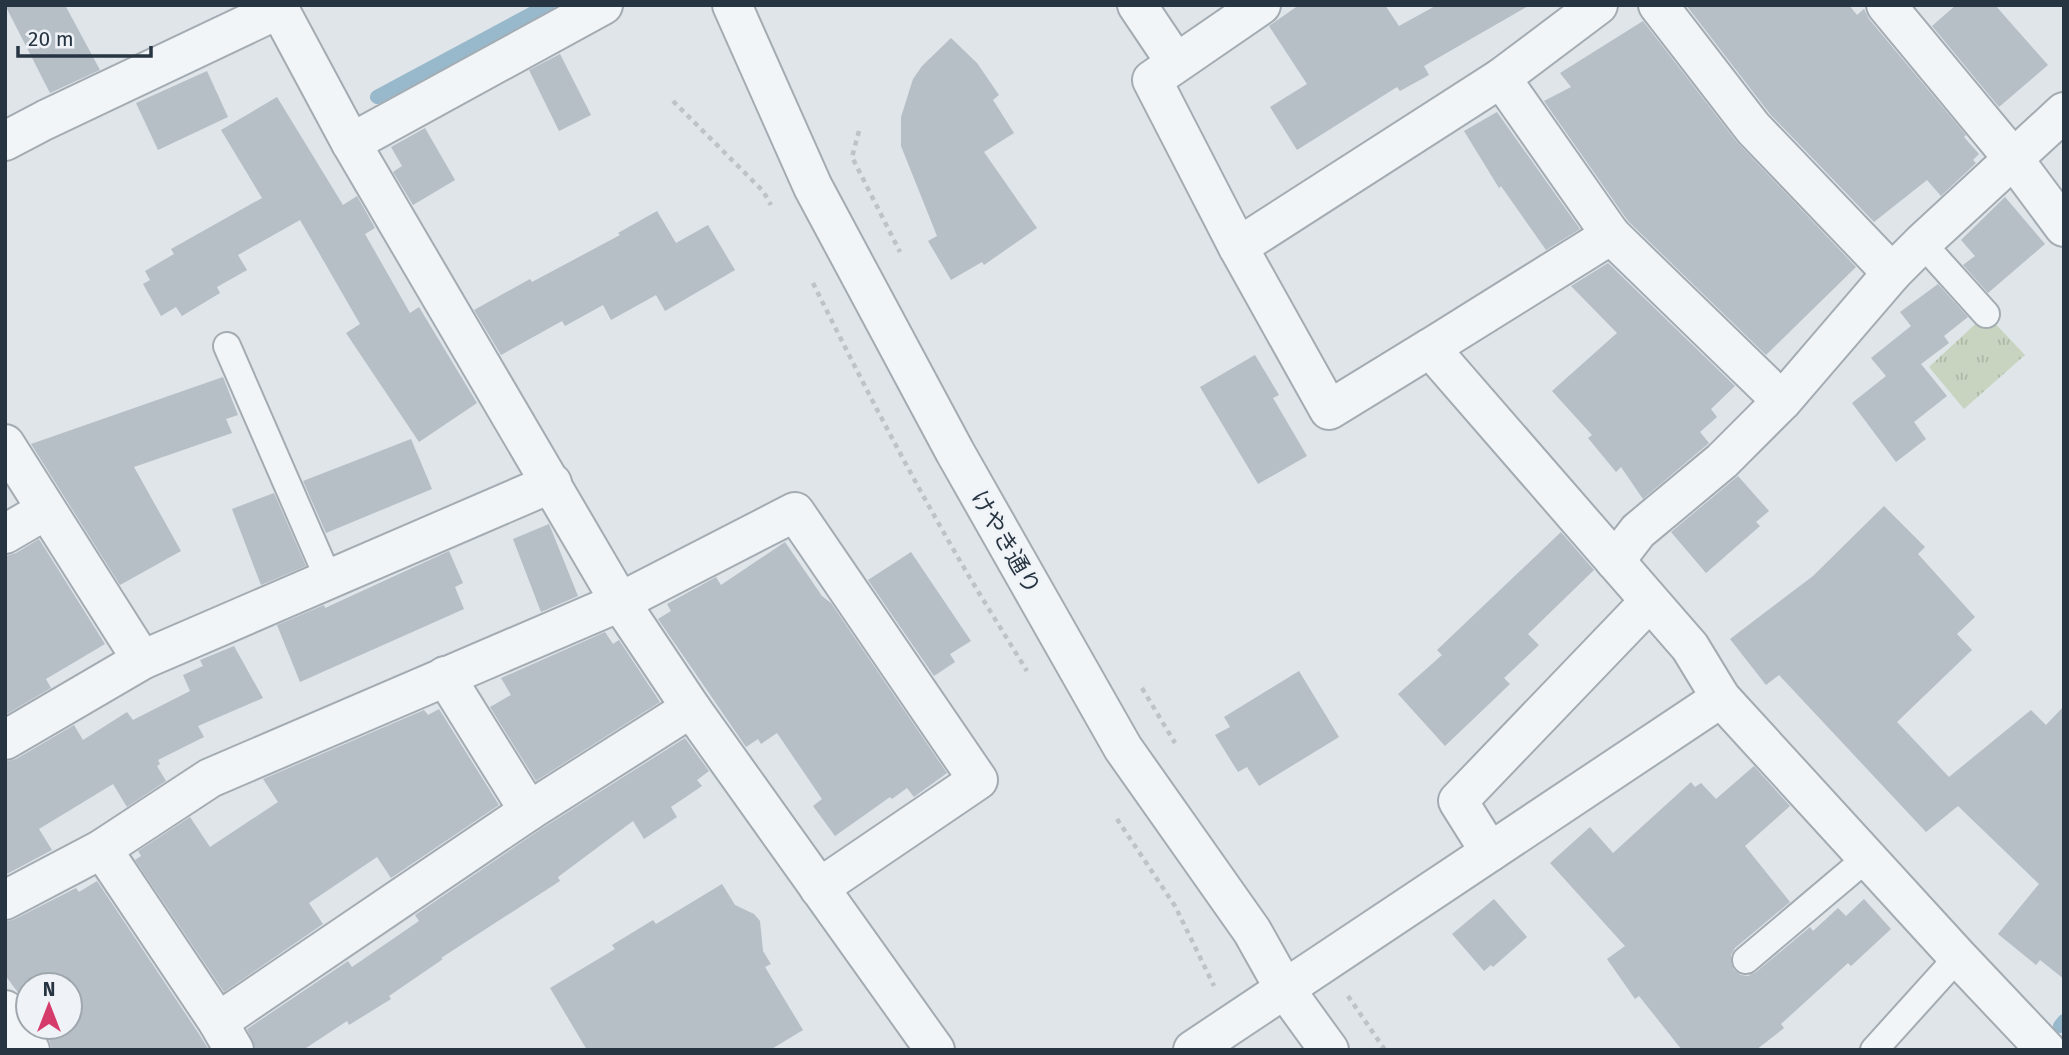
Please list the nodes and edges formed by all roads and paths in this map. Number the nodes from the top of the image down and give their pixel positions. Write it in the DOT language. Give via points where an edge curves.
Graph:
graph roads {
  1 [pos="603,5"];
  2 [pos="732,5"];
  3 [pos="1138,5"];
  4 [pos="1261,5"];
  5 [pos="1598,5"];
  6 [pos="1658,5"];
  7 [pos="1886,5"];
  8 [pos="278,7"];
  9 [pos="1176,63"];
  10 [pos="1501,78"];
  11 [pos="673,101"];
  12 [pos="2064,112"];
  13 [pos="859,131"];
  14 [pos="5,141"];
  15 [pos="351,143"];
  16 [pos="2012,157"];
  17 [pos="763,191"];
  18 [pos="2064,227"];
  19 [pos="1611,235"];
  20 [pos="1922,243"];
  21 [pos="1238,247"];
  22 [pos="902,256"];
  23 [pos="1892,273"];
  24 [pos="1986,314"];
  25 [pos="227,346"];
  26 [pos="1430,348"];
  27 [pos="1782,401"];
  28 [pos="5,444"];
  29 [pos="552,483"];
  30 [pos="46,510"];
  31 [pos="5,534"];
  32 [pos="1615,561"];
  33 [pos="329,580"];
  34 [pos="620,602"];
  35 [pos="1649,602"];
  36 [pos="142,660"];
  37 [pos="445,676"];
  38 [pos="1140,686"];
  39 [pos="1721,698"];
  40 [pos="691,708"];
  41 [pos="5,740"];
  42 [pos="1176,744"];
  43 [pos="529,811"];
  44 [pos="102,849"];
  45 [pos="1490,852"];
  46 [pos="1868,858"];
  47 [pos="820,888"];
  48 [pos="5,900"];
  49 [pos="1958,957"];
  50 [pos="1746,960"];
  51 [pos="1324,962"];
  52 [pos="1284,988"];
  53 [pos="5,1010"];
  54 [pos="226,1036"];
  55 [pos="30,1050"];
  56 [pos="935,1050"];
  57 [pos="1193,1050"];
  58 [pos="1329,1050"];
  59 [pos="1385,1050"];
  60 [pos="1874,1050"];
  61 [pos="2046,1050"];
  1 -- 15 [label="street"];
  2 -- 52 [label="street, けやき通り" via="813,187 955,452 1123,748 1252,931"];
  3 -- 9 [label="street"];
  4 -- 9 [label="street"];
  5 -- 10 [label="street"];
  6 -- 23 [label="street" via="1754,128"];
  7 -- 16 [label="street"];
  8 -- 14 [label="street"];
  8 -- 15 [label="street"];
  9 -- 21 [label="street" via="1152,80"];
  10 -- 19 [label="street"];
  10 -- 21 [label="street"];
  11 -- 17 [label="path"];
  12 -- 16 [label="street"];
  13 -- 22 [label="path" via="852,157"];
  15 -- 29 [label="street"];
  16 -- 18 [label="street"];
  16 -- 20 [label="street"];
  19 -- 26 [label="street"];
  19 -- 27 [label="street"];
  20 -- 23 [label="street"];
  20 -- 24 [label="lane"];
  21 -- 26 [label="street" via="1329,410"];
  23 -- 27 [label="street"];
  25 -- 33 [label="lane"];
  26 -- 32 [label="street"];
  27 -- 32 [label="street" via="1722,461 1638,531"];
  28 -- 30 [label="street"];
  29 -- 33 [label="street"];
  29 -- 34 [label="street"];
  30 -- 31 [label="street"];
  30 -- 36 [label="street"];
  32 -- 35 [label="street"];
  33 -- 36 [label="street"];
  34 -- 37 [label="street"];
  34 -- 40 [label="street"];
  34 -- 47 [label="street" via="795,512 978,780"];
  35 -- 39 [label="street" via="1690,648"];
  35 -- 45 [label="street" via="1458,801"];
  36 -- 41 [label="street"];
  37 -- 43 [label="street"];
  37 -- 44 [label="street" via="210,778"];
  38 -- 42 [label="path"];
  39 -- 45 [label="street"];
  39 -- 46 [label="street"];
  40 -- 43 [label="street"];
  40 -- 47 [label="street"];
  43 -- 54 [label="street"];
  44 -- 48 [label="street"];
  44 -- 54 [label="street"];
  45 -- 51 [label="street"];
  46 -- 49 [label="street"];
  46 -- 50 [label="lane"];
  47 -- 56 [label="street"];
  49 -- 60 [label="lane"];
  49 -- 61 [label="street"];
  51 -- 52 [label="street"];
  51 -- 59 [label="path"];
  52 -- 57 [label="street"];
  52 -- 58 [label="street, けやき通り"];
  53 -- 55 [label="street"];
}
